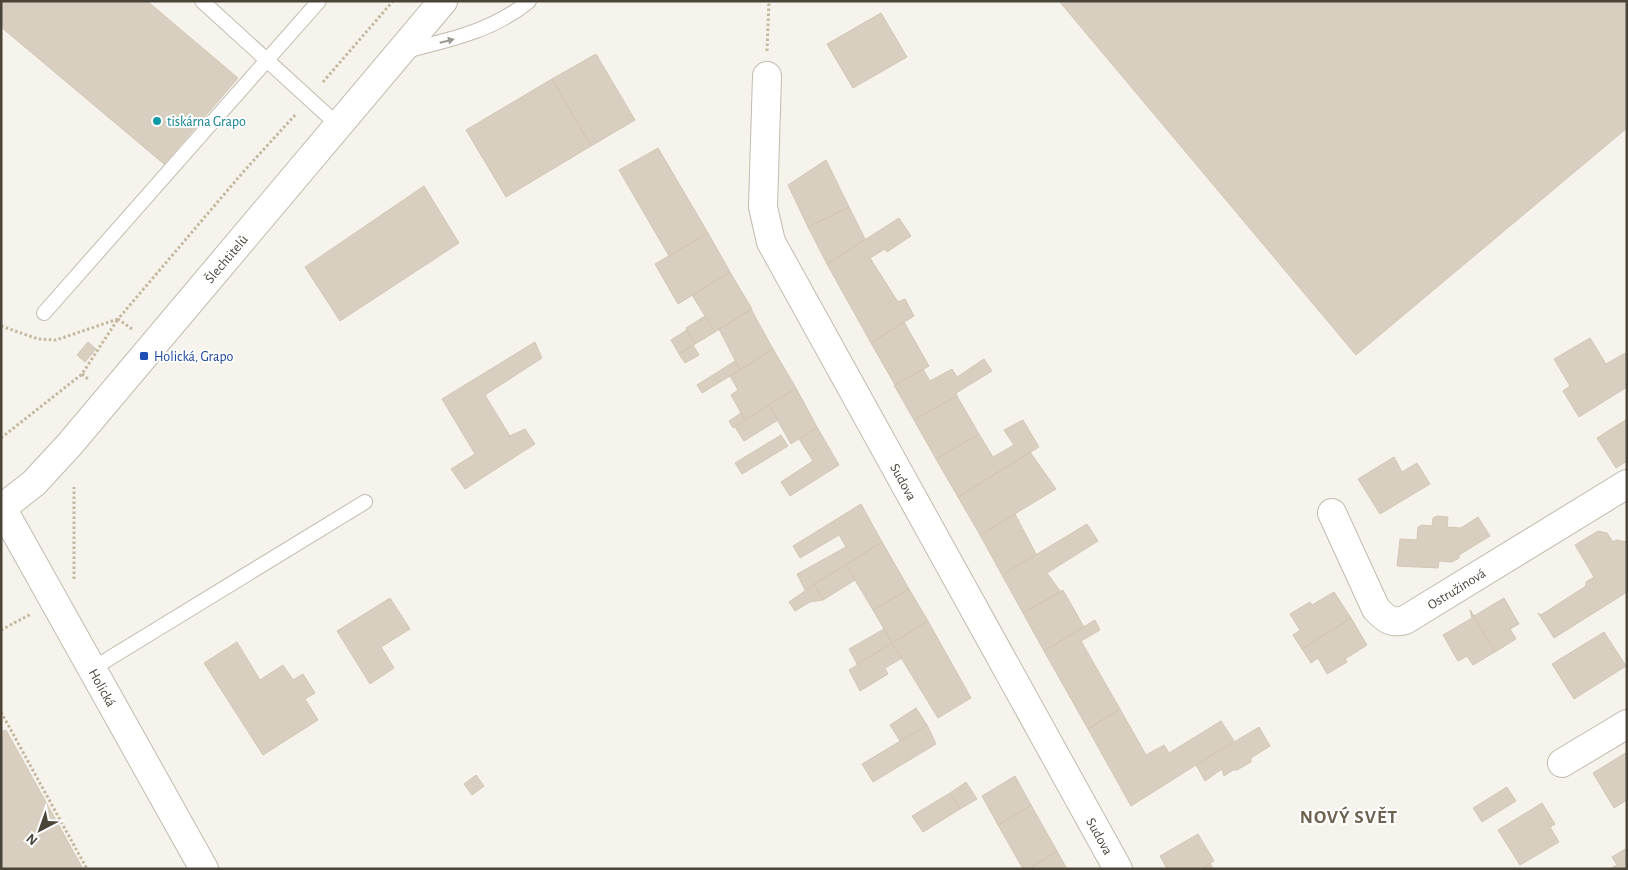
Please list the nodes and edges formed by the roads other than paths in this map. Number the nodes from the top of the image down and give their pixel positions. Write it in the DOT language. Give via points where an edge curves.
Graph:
graph roads {
  1 [pos="202,1"];
  2 [pos="319,1"];
  3 [pos="443,1"];
  4 [pos="529,1"];
  5 [pos="400,52"];
  6 [pos="266,61"];
  7 [pos="766,76"];
  8 [pos="338,125"];
  9 [pos="44,313"];
  10 [pos="1627,484"];
  11 [pos="365,502"];
  12 [pos="1332,514"];
  13 [pos="5,521"];
  14 [pos="92,669"];
  15 [pos="1627,724"];
  16 [pos="1562,763"];
  17 [pos="204,869"];
  18 [pos="1118,869"];
  1 -- 6 [label="lane"];
  2 -- 6 [label="lane"];
  3 -- 5 [label="street, Šlechtitelů"];
  5 -- 4 [label="lane, one-way" via="469,35 511,16"];
  5 -- 8 [label="street, Šlechtitelů"];
  6 -- 8 [label="lane"];
  6 -- 9 [label="lane"];
  7 -- 18 [label="street, Sudova" via="763,207 771,242"];
  8 -- 13 [label="street, Šlechtitelů"];
  10 -- 12 [label="street, Ostružinová" via="1405,620 1394,623 1376,609"];
  11 -- 14 [label="lane"];
  13 -- 14 [label="street, Holická"];
  14 -- 17 [label="street, Holická"];
  15 -- 16 [label="street"];
}
